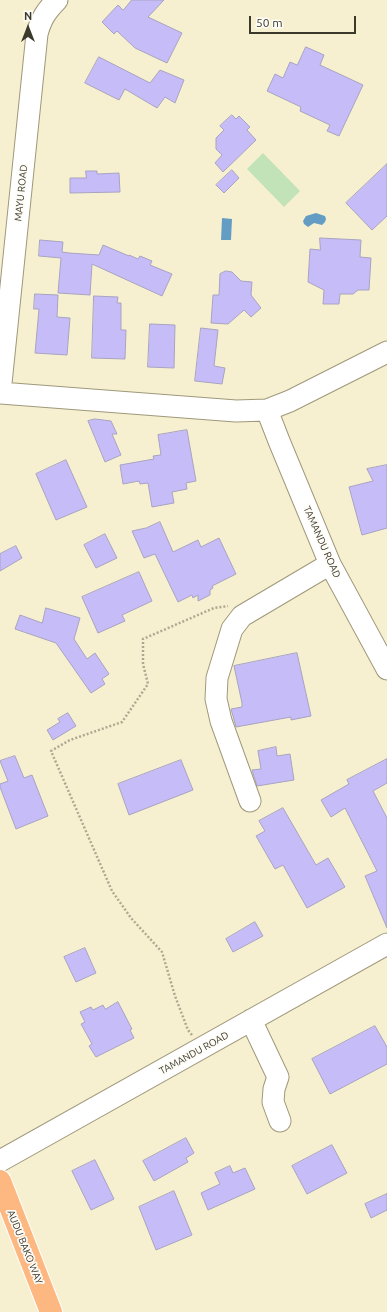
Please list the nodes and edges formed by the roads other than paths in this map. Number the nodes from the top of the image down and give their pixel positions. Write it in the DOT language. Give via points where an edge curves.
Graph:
graph roads {
  1 [pos="57,0"];
  2 [pos="387,352"];
  3 [pos="0,393"];
  4 [pos="267,410"];
  5 [pos="330,564"];
  6 [pos="387,669"];
  7 [pos="250,801"];
  8 [pos="387,944"];
  9 [pos="251,1020"];
  10 [pos="280,1121"];
  11 [pos="0,1161"];
  12 [pos="0,1181"];
  13 [pos="0,1219"];
  14 [pos="35,1312"];
  15 [pos="51,1312"];
  1 -- 3 [label="street, MAYU ROAD" via="41,19 37,34"];
  2 -- 4 [label="street"];
  3 -- 4 [label="street" via="236,411"];
  4 -- 5 [label="street, TAMANDU ROAD"];
  5 -- 6 [label="street, TAMANDU ROAD"];
  5 -- 7 [label="street" via="242,616 232,629 217,678 216,699 221,721"];
  8 -- 9 [label="street, TAMANDU ROAD"];
  9 -- 10 [label="street" via="278,1077 273,1102"];
  9 -- 11 [label="street, TAMANDU ROAD"];
  12 -- 15 [label="main road, AUDU BAKO WAY"];
  13 -- 14 [label="main road, AUDU BAKO WAY"];
}
